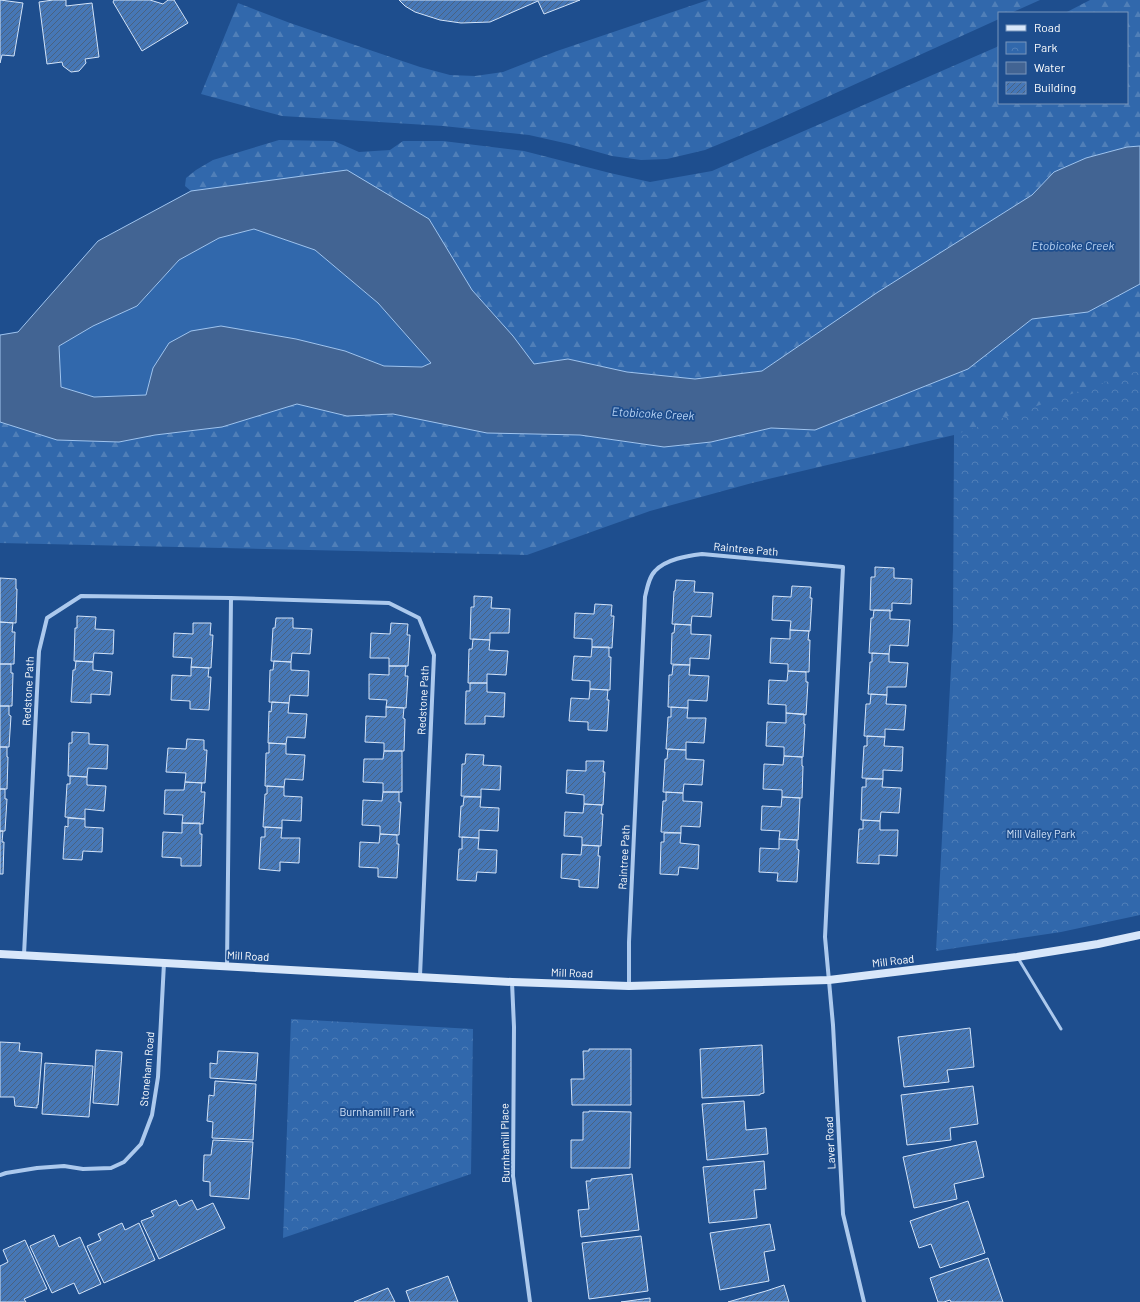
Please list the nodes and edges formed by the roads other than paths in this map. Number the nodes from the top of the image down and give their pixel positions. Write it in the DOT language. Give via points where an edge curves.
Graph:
graph roads {
  1 [pos="231,598"];
  2 [pos="1140,935"];
  3 [pos="0,954"];
  4 [pos="24,955"];
  5 [pos="1017,956"];
  6 [pos="164,963"];
  7 [pos="227,966"];
  8 [pos="420,976"];
  9 [pos="829,980"];
  10 [pos="512,982"];
  11 [pos="629,986"];
  12 [pos="1061,1029"];
  13 [pos="0,1175"];
  14 [pos="530,1302"];
  15 [pos="864,1302"];
  1 -- 4 [label="street, Redstone Path" via="81,596 47,618 39,651"];
  1 -- 7 [label="street"];
  1 -- 8 [label="street, Redstone Path" via="389,603 419,618 434,655"];
  2 -- 5 [label="street, Mill Road"];
  3 -- 4 [label="street, Mill Road"];
  4 -- 6 [label="street, Mill Road"];
  5 -- 9 [label="street, Mill Road"];
  5 -- 12 [label="lane"];
  6 -- 7 [label="street, Mill Road"];
  6 -- 13 [label="street, Stoneham Road" via="158,1077 152,1115 142,1144 124,1162 111,1168 83,1169 64,1166"];
  7 -- 8 [label="street, Mill Road"];
  8 -- 10 [label="street, Mill Road"];
  9 -- 11 [label="street, Mill Road"];
  9 -- 11 [label="street, Raintree Path" via="825,937 843,567 702,554 687,556 662,565 654,571 645,597"];
  9 -- 15 [label="street, Laver Road" via="843,1214"];
  10 -- 11 [label="street, Mill Road"];
  10 -- 14 [label="street, Burnhamill Place" via="513,1176"];
}
